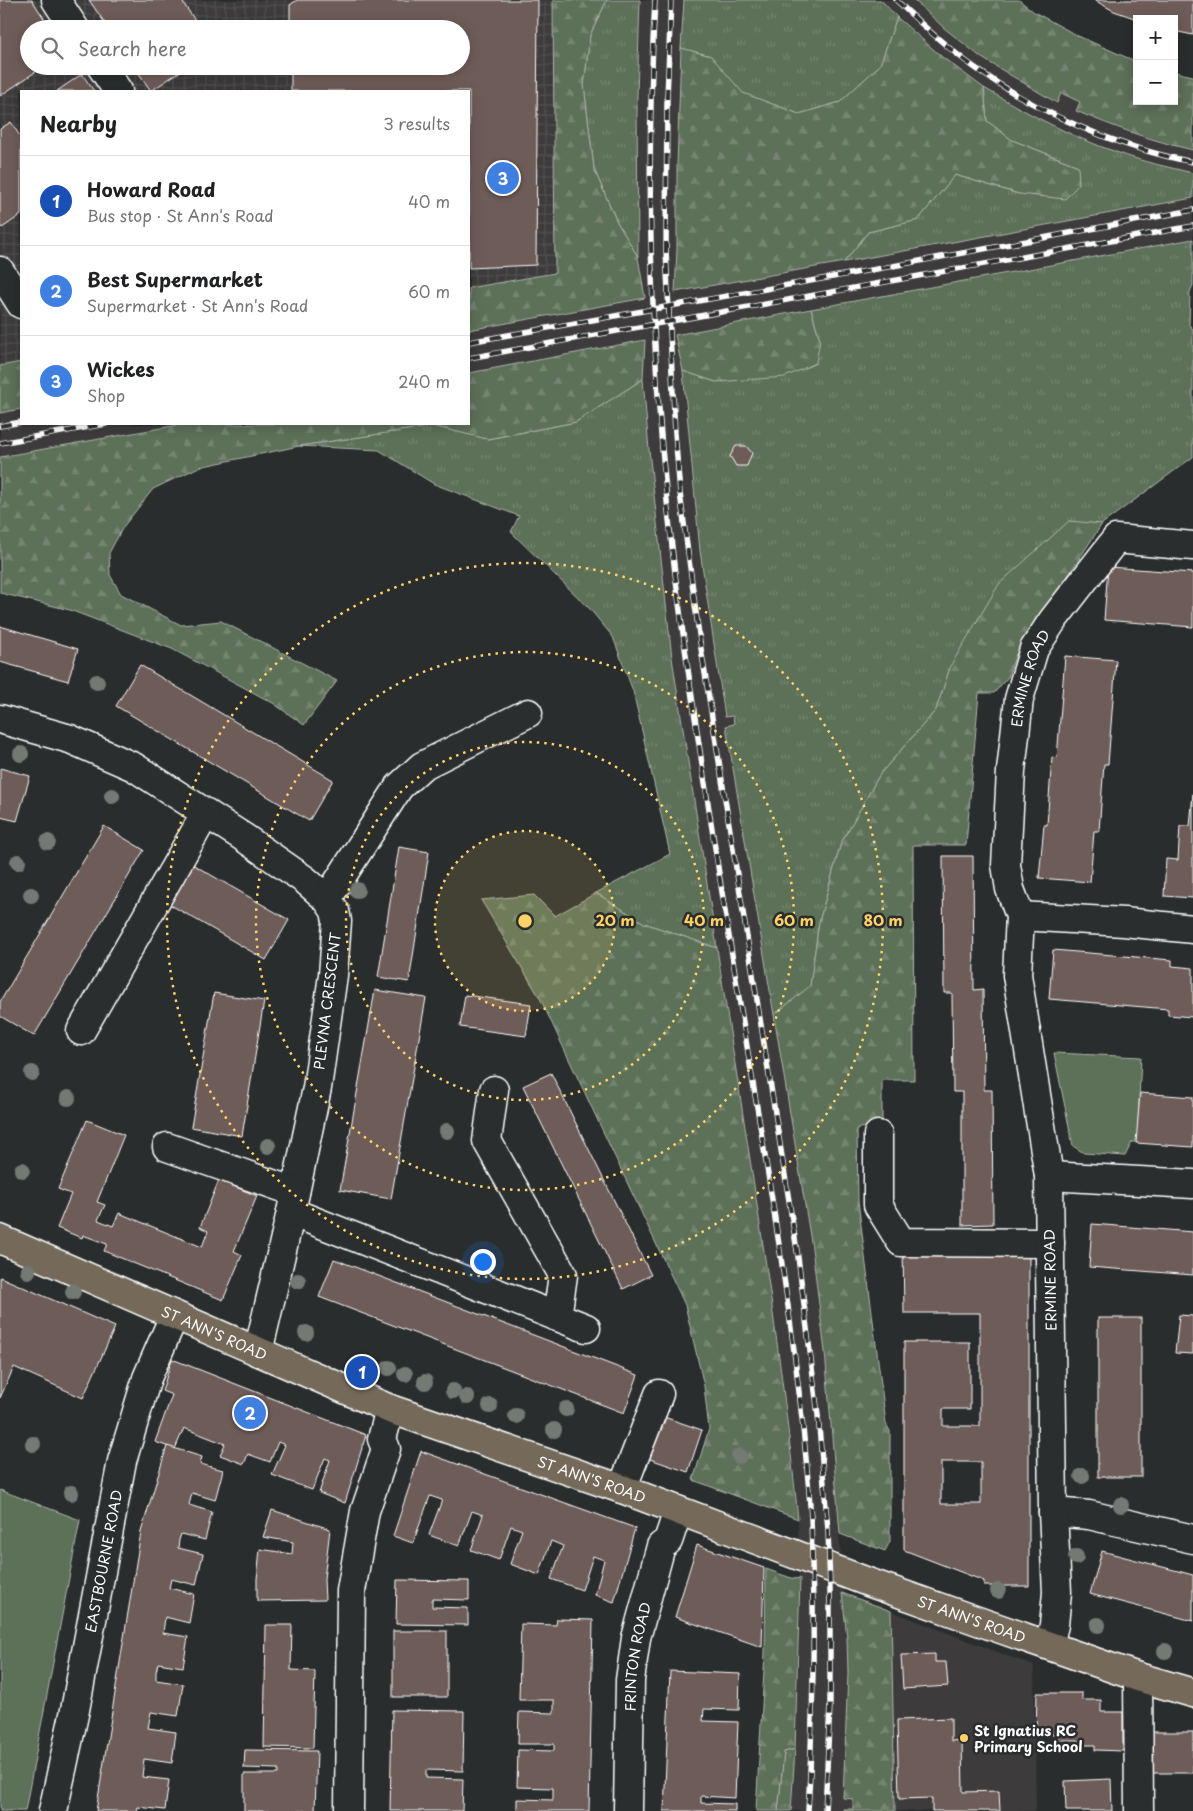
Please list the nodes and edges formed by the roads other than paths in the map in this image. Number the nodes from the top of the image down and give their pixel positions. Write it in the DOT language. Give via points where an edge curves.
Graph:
graph roads {
  1 [pos="56,0"];
  2 [pos="69,20"];
  3 [pos="107,75"];
  4 [pos="117,90"];
  5 [pos="0,271"];
  6 [pos="20,302"];
  7 [pos="1193,546"];
  8 [pos="528,713"];
  9 [pos="0,719"];
  10 [pos="206,813"];
  11 [pos="327,899"];
  12 [pos="1020,916"];
  13 [pos="1193,929"];
  14 [pos="81,1031"];
  15 [pos="494,1090"];
  16 [pos="878,1135"];
  17 [pos="167,1147"];
  18 [pos="1049,1176"];
  19 [pos="1193,1184"];
  20 [pos="293,1202"];
  21 [pos="0,1239"];
  22 [pos="1050,1243"];
  23 [pos="174,1316"];
  24 [pos="557,1317"];
  25 [pos="586,1328"];
  26 [pos="258,1352"];
  27 [pos="659,1394"];
  28 [pos="390,1409"];
  29 [pos="622,1490"];
  30 [pos="678,1511"];
  31 [pos="1053,1512"];
  32 [pos="1193,1539"];
  33 [pos="1049,1645"];
  34 [pos="1138,1677"];
  35 [pos="1193,1693"];
  36 [pos="54,1811"];
  37 [pos="349,1811"];
  38 [pos="628,1811"];
  39 [pos="1140,1811"];
  1 -- 2 [label="street"];
  3 -- 4 [label="street"];
  5 -- 6 [label="street"];
  7 -- 12 [label="street, ERMINE ROAD" via="1116,539 1034,649 1019,699 1009,799 1006,864 1010,889"];
  8 -- 11 [label="street" via="422,766 399,787"];
  9 -- 10 [label="street, PLEVNA CRESCENT" via="70,739 134,767"];
  10 -- 11 [label="street, PLEVNA CRESCENT" via="305,880"];
  10 -- 14 [label="street"];
  11 -- 20 [label="street, PLEVNA CRESCENT" via="337,921 333,975 316,1088"];
  12 -- 13 [label="street"];
  12 -- 18 [label="street, ERMINE ROAD" via="1017,975"];
  15 -- 24 [label="street" via="488,1141 564,1275"];
  16 -- 22 [label="street" via="878,1205 901,1242"];
  17 -- 20 [label="street"];
  18 -- 19 [label="street"];
  18 -- 22 [label="street, ERMINE ROAD"];
  20 -- 24 [label="street"];
  20 -- 26 [label="street, PLEVNA CRESCENT"];
  21 -- 23 [label="main road, ST ANN'S ROAD"];
  22 -- 31 [label="street, ERMINE ROAD"];
  23 -- 26 [label="main road, ST ANN'S ROAD"];
  23 -- 36 [label="street, EASTBOURNE ROAD" via="146,1378 122,1461"];
  24 -- 25 [label="street"];
  26 -- 28 [label="main road, ST ANN'S ROAD"];
  27 -- 29 [label="street"];
  28 -- 29 [label="main road, ST ANN'S ROAD"];
  28 -- 37 [label="street" via="382,1439 386,1449 365,1511 351,1591"];
  29 -- 30 [label="main road, ST ANN'S ROAD"];
  30 -- 33 [label="main road, ST ANN'S ROAD"];
  30 -- 38 [label="street, FRINTON ROAD" via="668,1541 661,1546 636,1638 630,1680"];
  31 -- 32 [label="street" via="1089,1515"];
  31 -- 33 [label="street, ERMINE ROAD" via="1057,1604"];
  33 -- 34 [label="main road, ST ANN'S ROAD"];
  34 -- 35 [label="main road, ST ANN'S ROAD"];
  34 -- 39 [label="street"];
}
